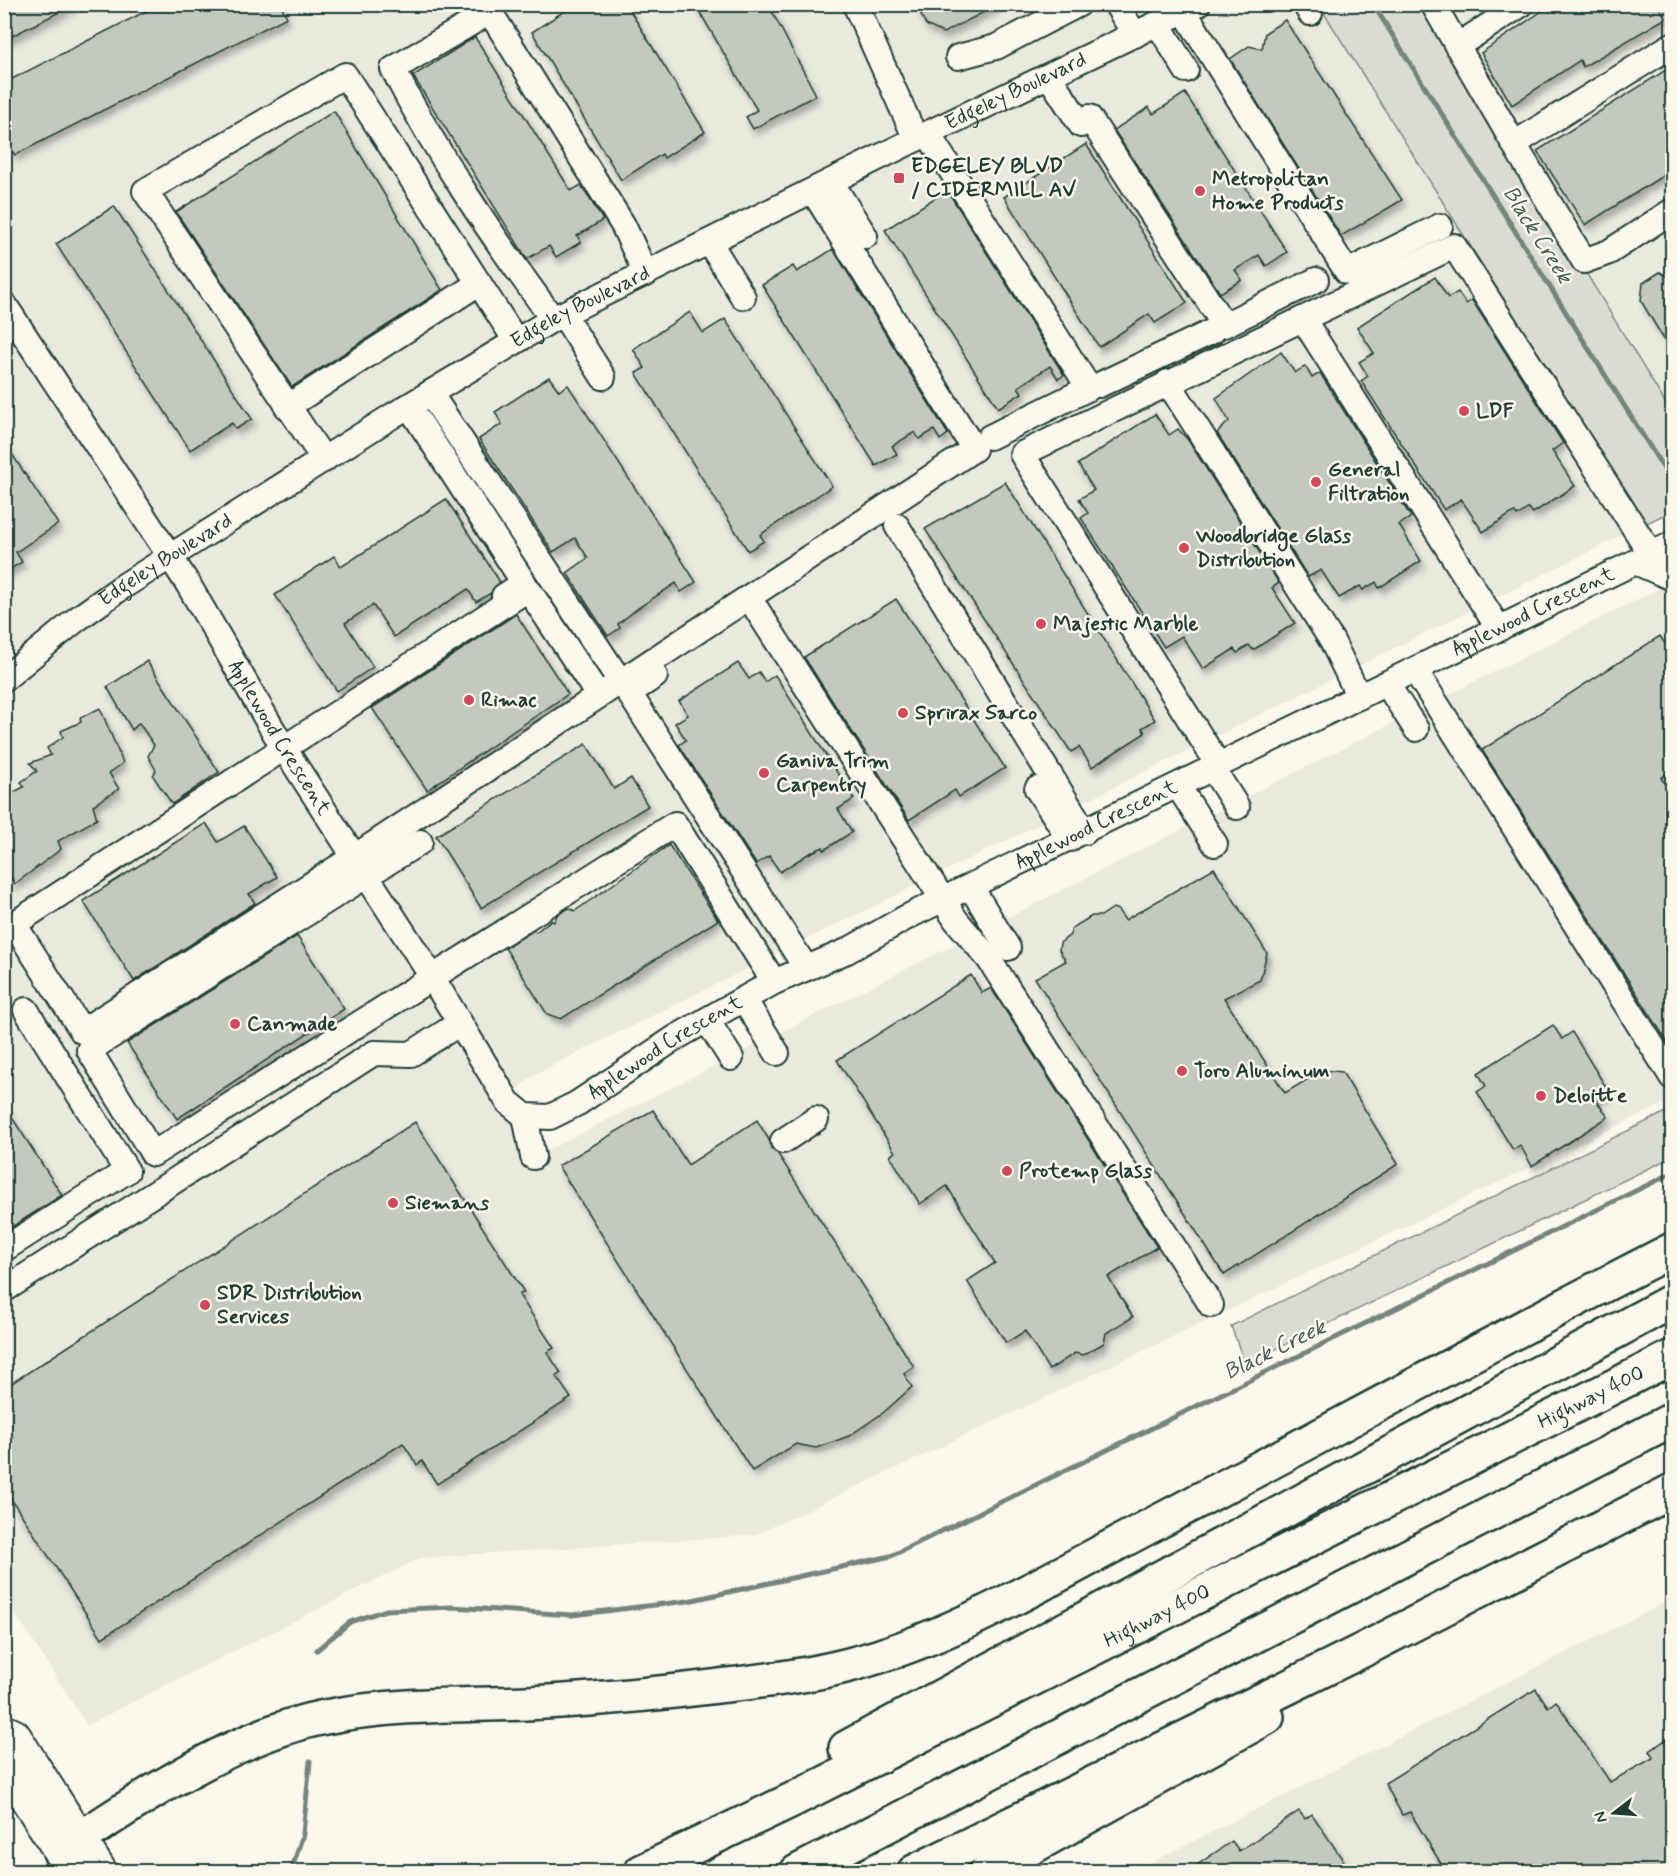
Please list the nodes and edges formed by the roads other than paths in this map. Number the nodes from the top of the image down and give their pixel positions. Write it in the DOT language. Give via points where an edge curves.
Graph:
graph roads {
  1 [pos="855,4"];
  2 [pos="1079,4"];
  3 [pos="1116,4"];
  4 [pos="1433,4"];
  5 [pos="1522,4"];
  6 [pos="1191,8"];
  7 [pos="1158,24"];
  8 [pos="1135,35"];
  9 [pos="1672,45"];
  10 [pos="1457,46"];
  11 [pos="958,57"];
  12 [pos="1186,70"];
  13 [pos="1049,76"];
  14 [pos="926,134"];
  15 [pos="1514,144"];
  16 [pos="822,186"];
  17 [pos="975,192"];
  18 [pos="1672,211"];
  19 [pos="1440,226"];
  20 [pos="865,236"];
  21 [pos="710,243"];
  22 [pos="646,274"];
  23 [pos="1316,280"];
  24 [pos="479,283"];
  25 [pos="743,297"];
  26 [pos="4,304"];
  27 [pos="558,316"];
  28 [pos="1303,319"];
  29 [pos="1213,331"];
  30 [pos="14,338"];
  31 [pos="516,341"];
  32 [pos="603,377"];
  33 [pos="1168,382"];
  34 [pos="1098,385"];
  35 [pos="430,393"];
  36 [pos="409,406"];
  37 [pos="287,407"];
  38 [pos="990,437"];
  39 [pos="324,460"];
  40 [pos="897,526"];
  41 [pos="1672,544"];
  42 [pos="171,557"];
  43 [pos="1643,558"];
  44 [pos="1672,578"];
  45 [pos="1498,629"];
  46 [pos="1415,670"];
  47 [pos="7,672"];
  48 [pos="620,681"];
  49 [pos="1387,684"];
  50 [pos="598,695"];
  51 [pos="1359,697"];
  52 [pos="1416,729"];
  53 [pos="1180,731"];
  54 [pos="283,745"];
  55 [pos="1213,769"];
  56 [pos="232,772"];
  57 [pos="1178,786"];
  58 [pos="1037,789"];
  59 [pos="1237,807"];
  60 [pos="1077,836"];
  61 [pos="420,842"];
  62 [pos="1215,844"];
  63 [pos="902,861"];
  64 [pos="360,866"];
  65 [pos="971,886"];
  66 [pos="937,903"];
  67 [pos="993,924"];
  68 [pos="969,937"];
  69 [pos="1008,948"];
  70 [pos="806,968"];
  71 [pos="432,978"];
  72 [pos="774,982"];
  73 [pos="744,999"];
  74 [pos="26,1010"];
  75 [pos="707,1020"];
  76 [pos="460,1023"];
  77 [pos="777,1053"];
  78 [pos="731,1058"];
  79 [pos="1672,1077"];
  80 [pos="525,1116"];
  81 [pos="816,1119"];
  82 [pos="783,1142"];
  83 [pos="533,1157"];
  84 [pos="4,1249"];
  85 [pos="1672,1250"];
  86 [pos="4,1290"];
  87 [pos="1672,1301"];
  88 [pos="1210,1305"];
  89 [pos="1672,1357"];
  90 [pos="1672,1420"];
  91 [pos="1672,1491"];
  92 [pos="1359,1652"];
  93 [pos="4,1730"];
  94 [pos="4,1765"];
  95 [pos="725,1829"];
  96 [pos="71,1854"];
  97 [pos="102,1872"];
  98 [pos="641,1872"];
  99 [pos="797,1872"];
  100 [pos="914,1872"];
  101 [pos="987,1872"];
  1 -- 14 [label="street"];
  2 -- 11 [label="street" via="996,47"];
  3 -- 8 [label="street"];
  4 -- 10 [label="street"];
  5 -- 10 [label="street"];
  6 -- 7 [label="street, Edgeley Boulevard"];
  6 -- 19 [label="street" via="1347,272"];
  7 -- 8 [label="street, Edgeley Boulevard"];
  7 -- 12 [label="street"];
  8 -- 13 [label="street, Edgeley Boulevard"];
  9 -- 15 [label="street"];
  10 -- 15 [label="street"];
  13 -- 14 [label="street, Edgeley Boulevard"];
  13 -- 23 [label="street" via="1085,121 1224,325"];
  14 -- 16 [label="street, Edgeley Boulevard"];
  14 -- 17 [label="street"];
  14 -- 38 [label="street" via="1089,388"];
  15 -- 18 [label="street" via="1584,261 1609,252"];
  16 -- 20 [label="street"];
  16 -- 21 [label="street, Edgeley Boulevard"];
  16 -- 48 [label="street" via="974,449"];
  21 -- 22 [label="street, Edgeley Boulevard"];
  21 -- 25 [label="street"];
  22 -- 27 [label="street, Edgeley Boulevard"];
  22 -- 27 [label="street" via="623,225 490,12 393,69 416,115 459,182"];
  24 -- 31 [label="street"];
  24 -- 37 [label="street"];
  24 -- 37 [label="street" via="345,75 145,191"];
  26 -- 30 [label="street, Applewood Crescent"];
  27 -- 31 [label="street, Edgeley Boulevard"];
  27 -- 32 [label="street"];
  28 -- 33 [label="street"];
  28 -- 43 [label="street" via="1454,246"];
  28 -- 45 [label="street"];
  29 -- 34 [label="street"];
  30 -- 42 [label="street, Applewood Crescent"];
  31 -- 35 [label="street, Edgeley Boulevard"];
  33 -- 51 [label="street" via="1332,641"];
  33 -- 55 [label="street" via="1022,454"];
  35 -- 36 [label="street, Edgeley Boulevard"];
  35 -- 48 [label="street"];
  36 -- 39 [label="street, Edgeley Boulevard"];
  36 -- 54 [label="street" via="524,584"];
  37 -- 39 [label="street"];
  39 -- 42 [label="street, Edgeley Boulevard"];
  40 -- 60 [label="street"];
  41 -- 43 [label="street, Applewood Crescent"];
  42 -- 47 [label="street, Edgeley Boulevard" via="77,619"];
  42 -- 54 [label="street, Applewood Crescent"];
  43 -- 44 [label="street"];
  43 -- 45 [label="street, Applewood Crescent"];
  45 -- 46 [label="street, Applewood Crescent"];
  46 -- 49 [label="street, Applewood Crescent"];
  46 -- 79 [label="street"];
  48 -- 50 [label="street"];
  49 -- 51 [label="street, Applewood Crescent"];
  49 -- 52 [label="street"];
  50 -- 54 [label="street" via="528,589"];
  50 -- 64 [label="street"];
  51 -- 55 [label="street, Applewood Crescent"];
  53 -- 55 [label="street"];
  54 -- 56 [label="street"];
  54 -- 64 [label="street, Applewood Crescent"];
  54 -- 64 [label="street" via="14,924 82,1030"];
  55 -- 57 [label="street, Applewood Crescent"];
  55 -- 59 [label="street"];
  57 -- 60 [label="street, Applewood Crescent"];
  57 -- 62 [label="street"];
  58 -- 60 [label="street"];
  60 -- 65 [label="street, Applewood Crescent"];
  61 -- 64 [label="street"];
  63 -- 66 [label="street"];
  64 -- 71 [label="street, Applewood Crescent"];
  64 -- 71 [label="street" via="88,1050 153,1154"];
  65 -- 66 [label="street, Applewood Crescent"];
  65 -- 67 [label="street"];
  66 -- 68 [label="street"];
  66 -- 70 [label="street, Applewood Crescent"];
  66 -- 70 [label="street" via="751,614 629,693"];
  67 -- 68 [label="street"];
  67 -- 69 [label="street"];
  68 -- 88 [label="street" via="989,959"];
  70 -- 72 [label="street, Applewood Crescent"];
  71 -- 72 [label="street" via="675,825"];
  71 -- 76 [label="street, Applewood Crescent"];
  72 -- 73 [label="street, Applewood Crescent"];
  73 -- 75 [label="street, Applewood Crescent"];
  73 -- 77 [label="street"];
  74 -- 84 [label="street" via="127,1171"];
  75 -- 78 [label="street"];
  75 -- 80 [label="street, Applewood Crescent" via="578,1103 550,1117"];
  76 -- 80 [label="street, Applewood Crescent" via="508,1102"];
  76 -- 86 [label="street" via="411,1054 374,1053"];
  80 -- 83 [label="street"];
  81 -- 82 [label="street"];
  85 -- 96 [label="highway" via="1116,1544 925,1639 849,1665 777,1679 581,1701 381,1710 323,1717 235,1749 170,1783"];
  87 -- 95 [label="highway" via="762,1794"];
  89 -- 95 [label="highway, Highway 400" via="792,1800"];
  90 -- 99 [label="highway"];
  91 -- 92 [label="highway"];
  92 -- 100 [label="highway"];
  92 -- 101 [label="highway" via="1255,1726"];
  93 -- 96 [label="main road" via="15,1735"];
  94 -- 96 [label="main road"];
  95 -- 98 [label="highway, Highway 400"];
  96 -- 97 [label="main road"];
}
